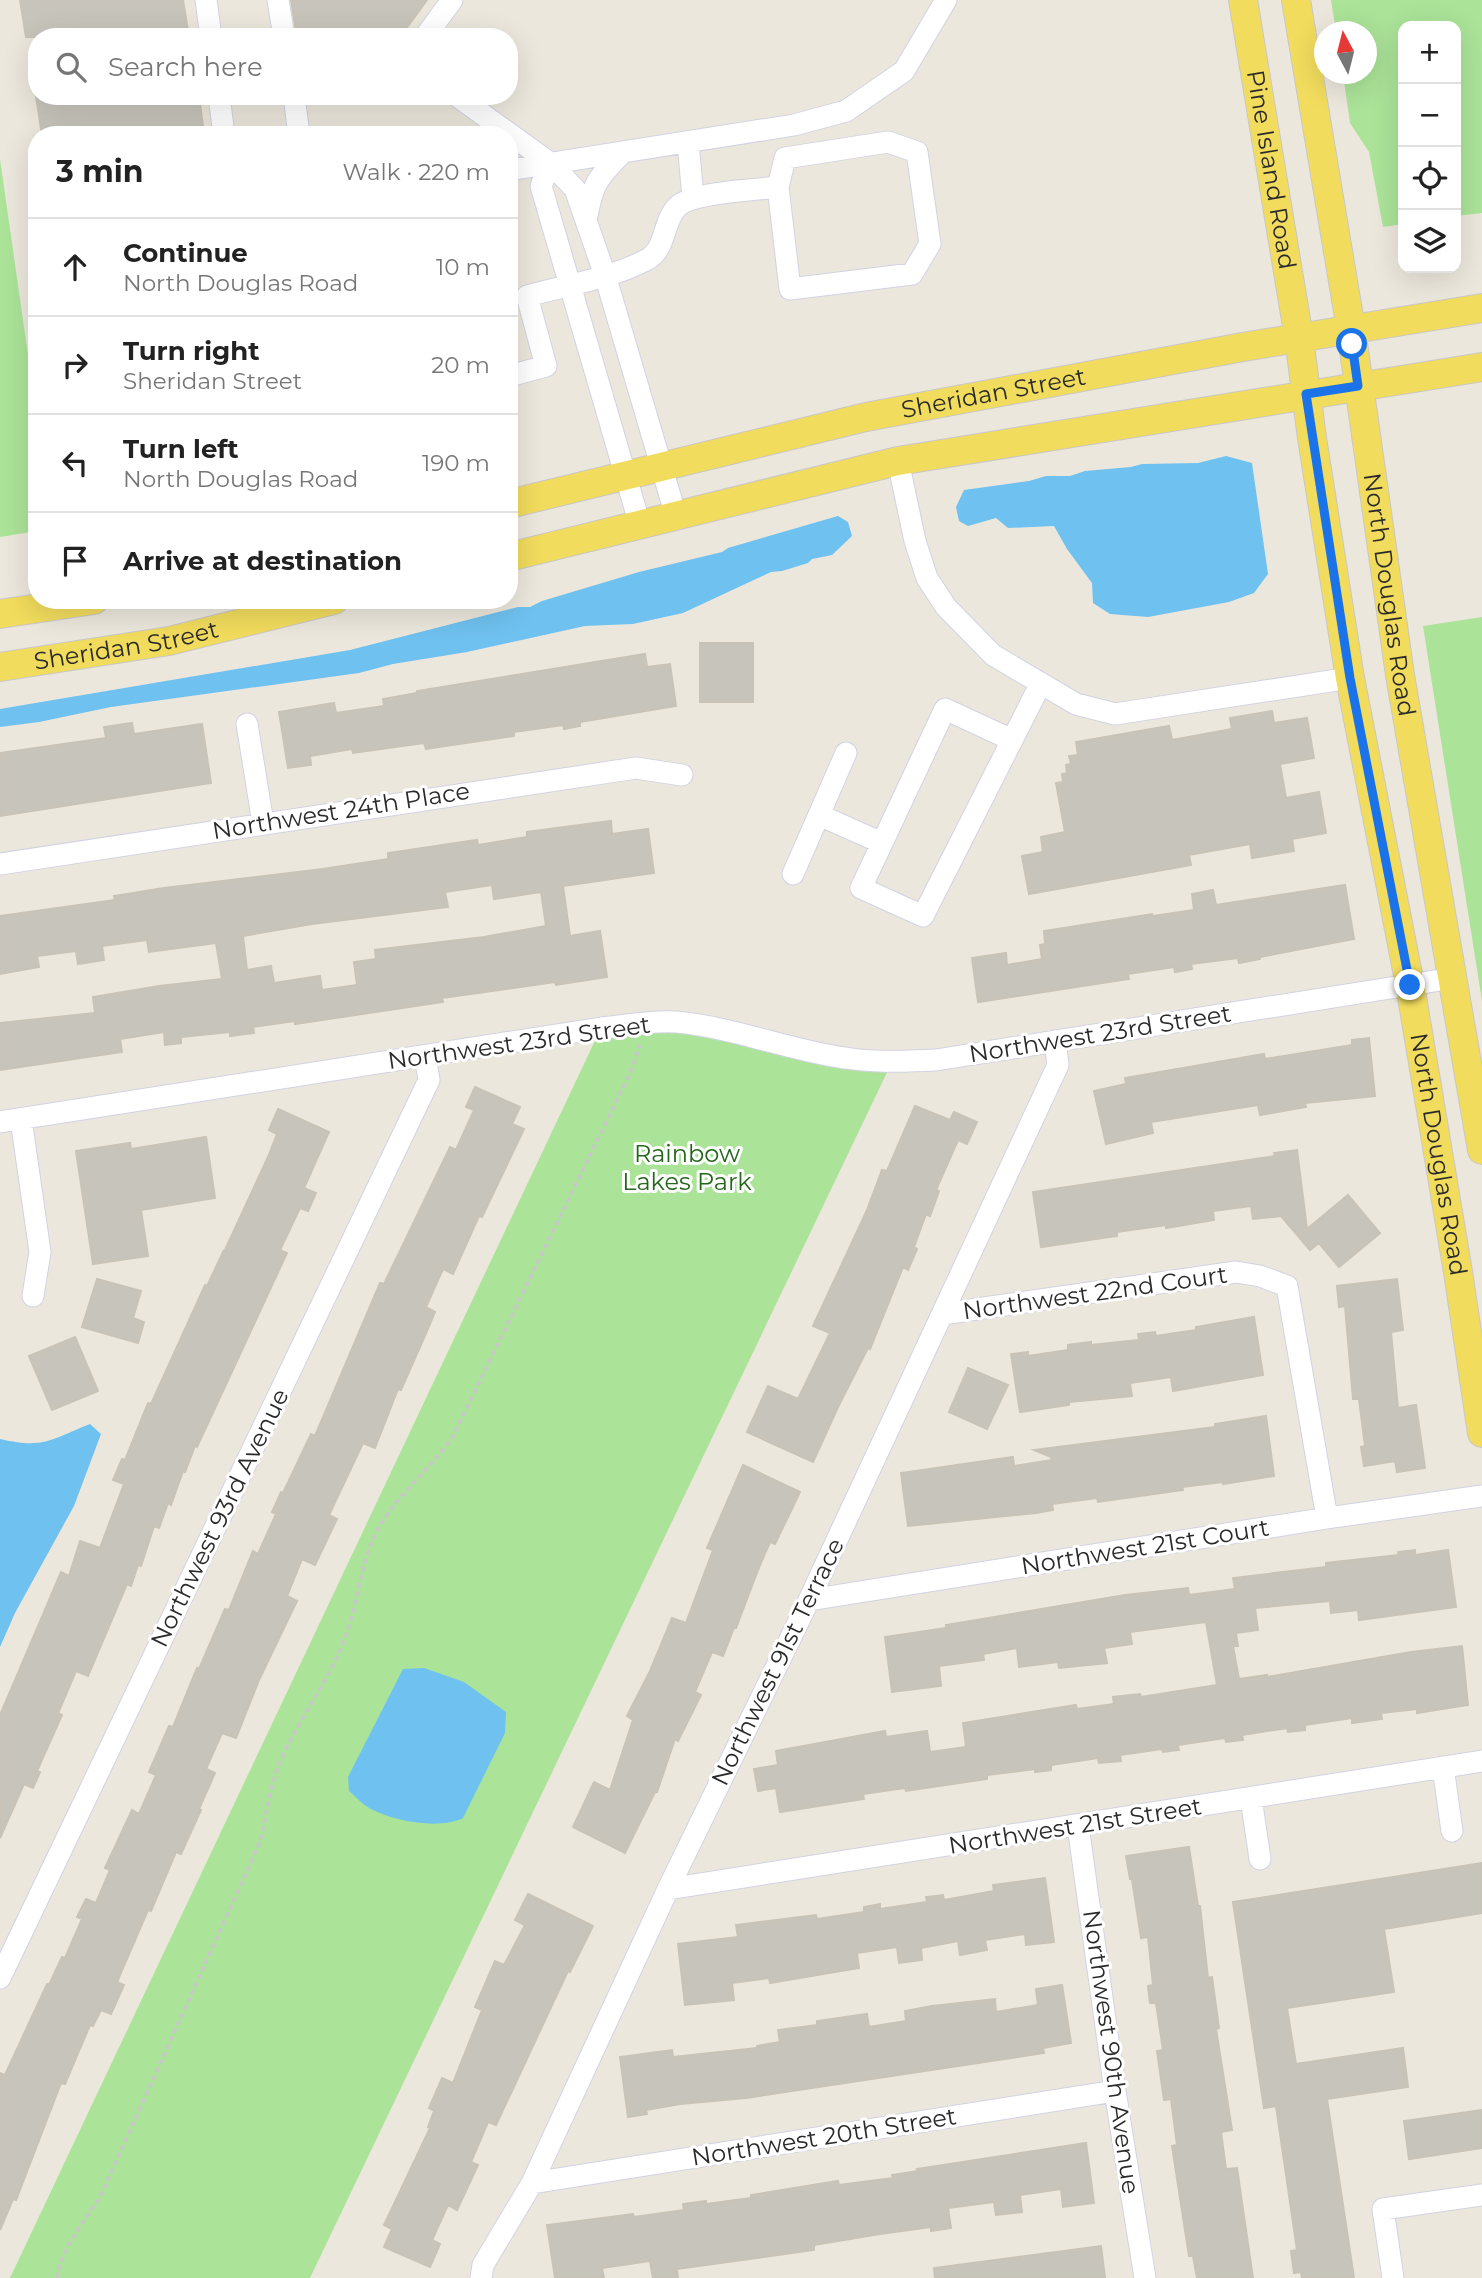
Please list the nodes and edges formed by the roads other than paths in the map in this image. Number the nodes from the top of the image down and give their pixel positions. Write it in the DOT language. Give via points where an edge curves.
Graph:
graph roads {
  1 [pos="206,0"];
  2 [pos="278,0"];
  3 [pos="452,0"];
  4 [pos="946,0"];
  5 [pos="1243,0"];
  6 [pos="1296,0"];
  7 [pos="210,28"];
  8 [pos="283,28"];
  9 [pos="432,28"];
  10 [pos="220,105"];
  11 [pos="294,105"];
  12 [pos="469,105"];
  13 [pos="223,126"];
  14 [pos="298,126"];
  15 [pos="499,126"];
  16 [pos="518,140"];
  17 [pos="688,142"];
  18 [pos="623,152"];
  19 [pos="550,163"];
  20 [pos="518,168"];
  21 [pos="778,187"];
  22 [pos="693,198"];
  23 [pos="586,220"];
  24 [pos="605,275"];
  25 [pos="569,284"];
  26 [pos="1482,308"];
  27 [pos="1351,329"];
  28 [pos="1299,338"];
  29 [pos="1482,367"];
  30 [pos="518,374"];
  31 [pos="1358,386"];
  32 [pos="1306,394"];
  33 [pos="898,461"];
  34 [pos="662,466"];
  35 [pos="626,475"];
  36 [pos="518,502"];
  37 [pos="676,516"];
  38 [pos="640,525"];
  39 [pos="518,555"];
  40 [pos="34,609"];
  41 [pos="298,609"];
  42 [pos="0,614"];
  43 [pos="0,667"];
  44 [pos="1350,678"];
  45 [pos="1041,683"];
  46 [pos="247,724"];
  47 [pos="1012,740"];
  48 [pos="846,754"];
  49 [pos="682,775"];
  50 [pos="819,815"];
  51 [pos="263,823"];
  52 [pos="882,843"];
  53 [pos="0,864"];
  54 [pos="793,874"];
  55 [pos="1453,978"];
  56 [pos="1410,985"];
  57 [pos="1055,1041"];
  58 [pos="425,1056"];
  59 [pos="21,1119"];
  60 [pos="0,1122"];
  61 [pos="1482,1150"];
  62 [pos="33,1296"];
  63 [pos="1473,1305"];
  64 [pos="943,1314"];
  65 [pos="1482,1433"];
  66 [pos="1482,1496"];
  67 [pos="1326,1518"];
  68 [pos="809,1600"];
  69 [pos="1482,1761"];
  70 [pos="1443,1767"];
  71 [pos="1251,1798"];
  72 [pos="1078,1826"];
  73 [pos="1452,1832"];
  74 [pos="1260,1859"];
  75 [pos="668,1889"];
  76 [pos="0,1978"];
  77 [pos="1115,2091"];
  78 [pos="532,2183"];
  79 [pos="1482,2195"];
  80 [pos="481,2278"];
  81 [pos="1145,2278"];
  82 [pos="1393,2278"];
  1 -- 7 [label="street"];
  2 -- 8 [label="street"];
  3 -- 9 [label="street"];
  4 -- 17 [label="street" via="904,71 846,111 794,125"];
  5 -- 28 [label="main road, Pine Island Road"];
  6 -- 27 [label="main road"];
  10 -- 13 [label="street"];
  11 -- 14 [label="street"];
  12 -- 15 [label="street"];
  16 -- 19 [label="street"];
  17 -- 18 [label="street"];
  17 -- 22 [label="street"];
  18 -- 19 [label="street"];
  18 -- 23 [label="street" via="598,177"];
  19 -- 20 [label="street"];
  19 -- 23 [label="street" via="575,189"];
  19 -- 25 [label="street" via="541,186"];
  21 -- 21 [label="street" via="785,158 888,142 917,152 930,244 912,274 790,289"];
  21 -- 22 [label="street"];
  22 -- 24 [label="street" via="678,206 658,250 647,260"];
  23 -- 24 [label="street"];
  24 -- 25 [label="street"];
  24 -- 34 [label="street"];
  25 -- 30 [label="street" via="527,296 546,366"];
  25 -- 35 [label="street"];
  26 -- 27 [label="main road, Sheridan Street"];
  27 -- 28 [label="main road, Sheridan Street"];
  27 -- 31 [label="main road, North Douglas Road"];
  28 -- 32 [label="main road, North Douglas Road"];
  28 -- 34 [label="main road, Sheridan Street" via="866,417"];
  29 -- 31 [label="main road, Sheridan Street"];
  31 -- 32 [label="main road, Sheridan Street"];
  31 -- 55 [label="main road, North Douglas Road" via="1400,675"];
  32 -- 33 [label="main road, Sheridan Street"];
  32 -- 44 [label="main road, North Douglas Road"];
  33 -- 37 [label="main road, Sheridan Street"];
  33 -- 45 [label="street" via="927,578 946,607 993,655"];
  34 -- 35 [label="main road, Sheridan Street"];
  34 -- 37 [label="street"];
  35 -- 36 [label="main road, Sheridan Street"];
  35 -- 38 [label="street"];
  37 -- 38 [label="main road, Sheridan Street"];
  38 -- 39 [label="main road, Sheridan Street"];
  40 -- 42 [label="main road, Sheridan Street"];
  41 -- 43 [label="main road, Sheridan Street" via="169,641"];
  44 -- 45 [label="street" via="1115,714 1076,704"];
  44 -- 56 [label="main road, North Douglas Road"];
  45 -- 47 [label="street"];
  46 -- 51 [label="street"];
  47 -- 52 [label="street" via="945,709"];
  47 -- 52 [label="street" via="923,916 861,888"];
  48 -- 50 [label="street"];
  49 -- 51 [label="street, Northwest 24th Place" via="636,768"];
  50 -- 52 [label="street"];
  50 -- 54 [label="street"];
  51 -- 53 [label="street, Northwest 24th Place"];
  55 -- 56 [label="street, Northwest 23rd Street"];
  55 -- 61 [label="main road, North Douglas Road"];
  56 -- 57 [label="street, Northwest 23rd Street"];
  56 -- 63 [label="main road, North Douglas Road"];
  57 -- 58 [label="street, Northwest 23rd Street" via="891,1062 844,1058 675,1022 601,1028"];
  57 -- 64 [label="street, Northwest 91st Terrace" via="1058,1065"];
  58 -- 59 [label="street, Northwest 23rd Street"];
  58 -- 76 [label="street, Northwest 93rd Avenue" via="429,1080"];
  59 -- 60 [label="street, Northwest 23rd Street"];
  59 -- 62 [label="street" via="40,1252"];
  63 -- 65 [label="main road, North Douglas Road"];
  64 -- 67 [label="street, Northwest 22nd Court" via="1236,1272 1287,1286"];
  64 -- 68 [label="street, Northwest 91st Terrace"];
  66 -- 67 [label="street, Northwest 21st Court"];
  67 -- 68 [label="street, Northwest 21st Court"];
  68 -- 75 [label="street, Northwest 91st Terrace"];
  69 -- 70 [label="street, Northwest 21st Street"];
  70 -- 71 [label="street, Northwest 21st Street"];
  70 -- 73 [label="street"];
  71 -- 72 [label="street, Northwest 21st Street"];
  71 -- 74 [label="street"];
  72 -- 75 [label="street, Northwest 21st Street"];
  72 -- 77 [label="street, Northwest 90th Avenue"];
  75 -- 78 [label="street, Northwest 91st Terrace"];
  77 -- 78 [label="street, Northwest 20th Street"];
  77 -- 81 [label="street, Northwest 90th Avenue"];
  78 -- 80 [label="street, Northwest 91st Terrace" via="483,2265"];
  79 -- 82 [label="street" via="1383,2209"];
}
